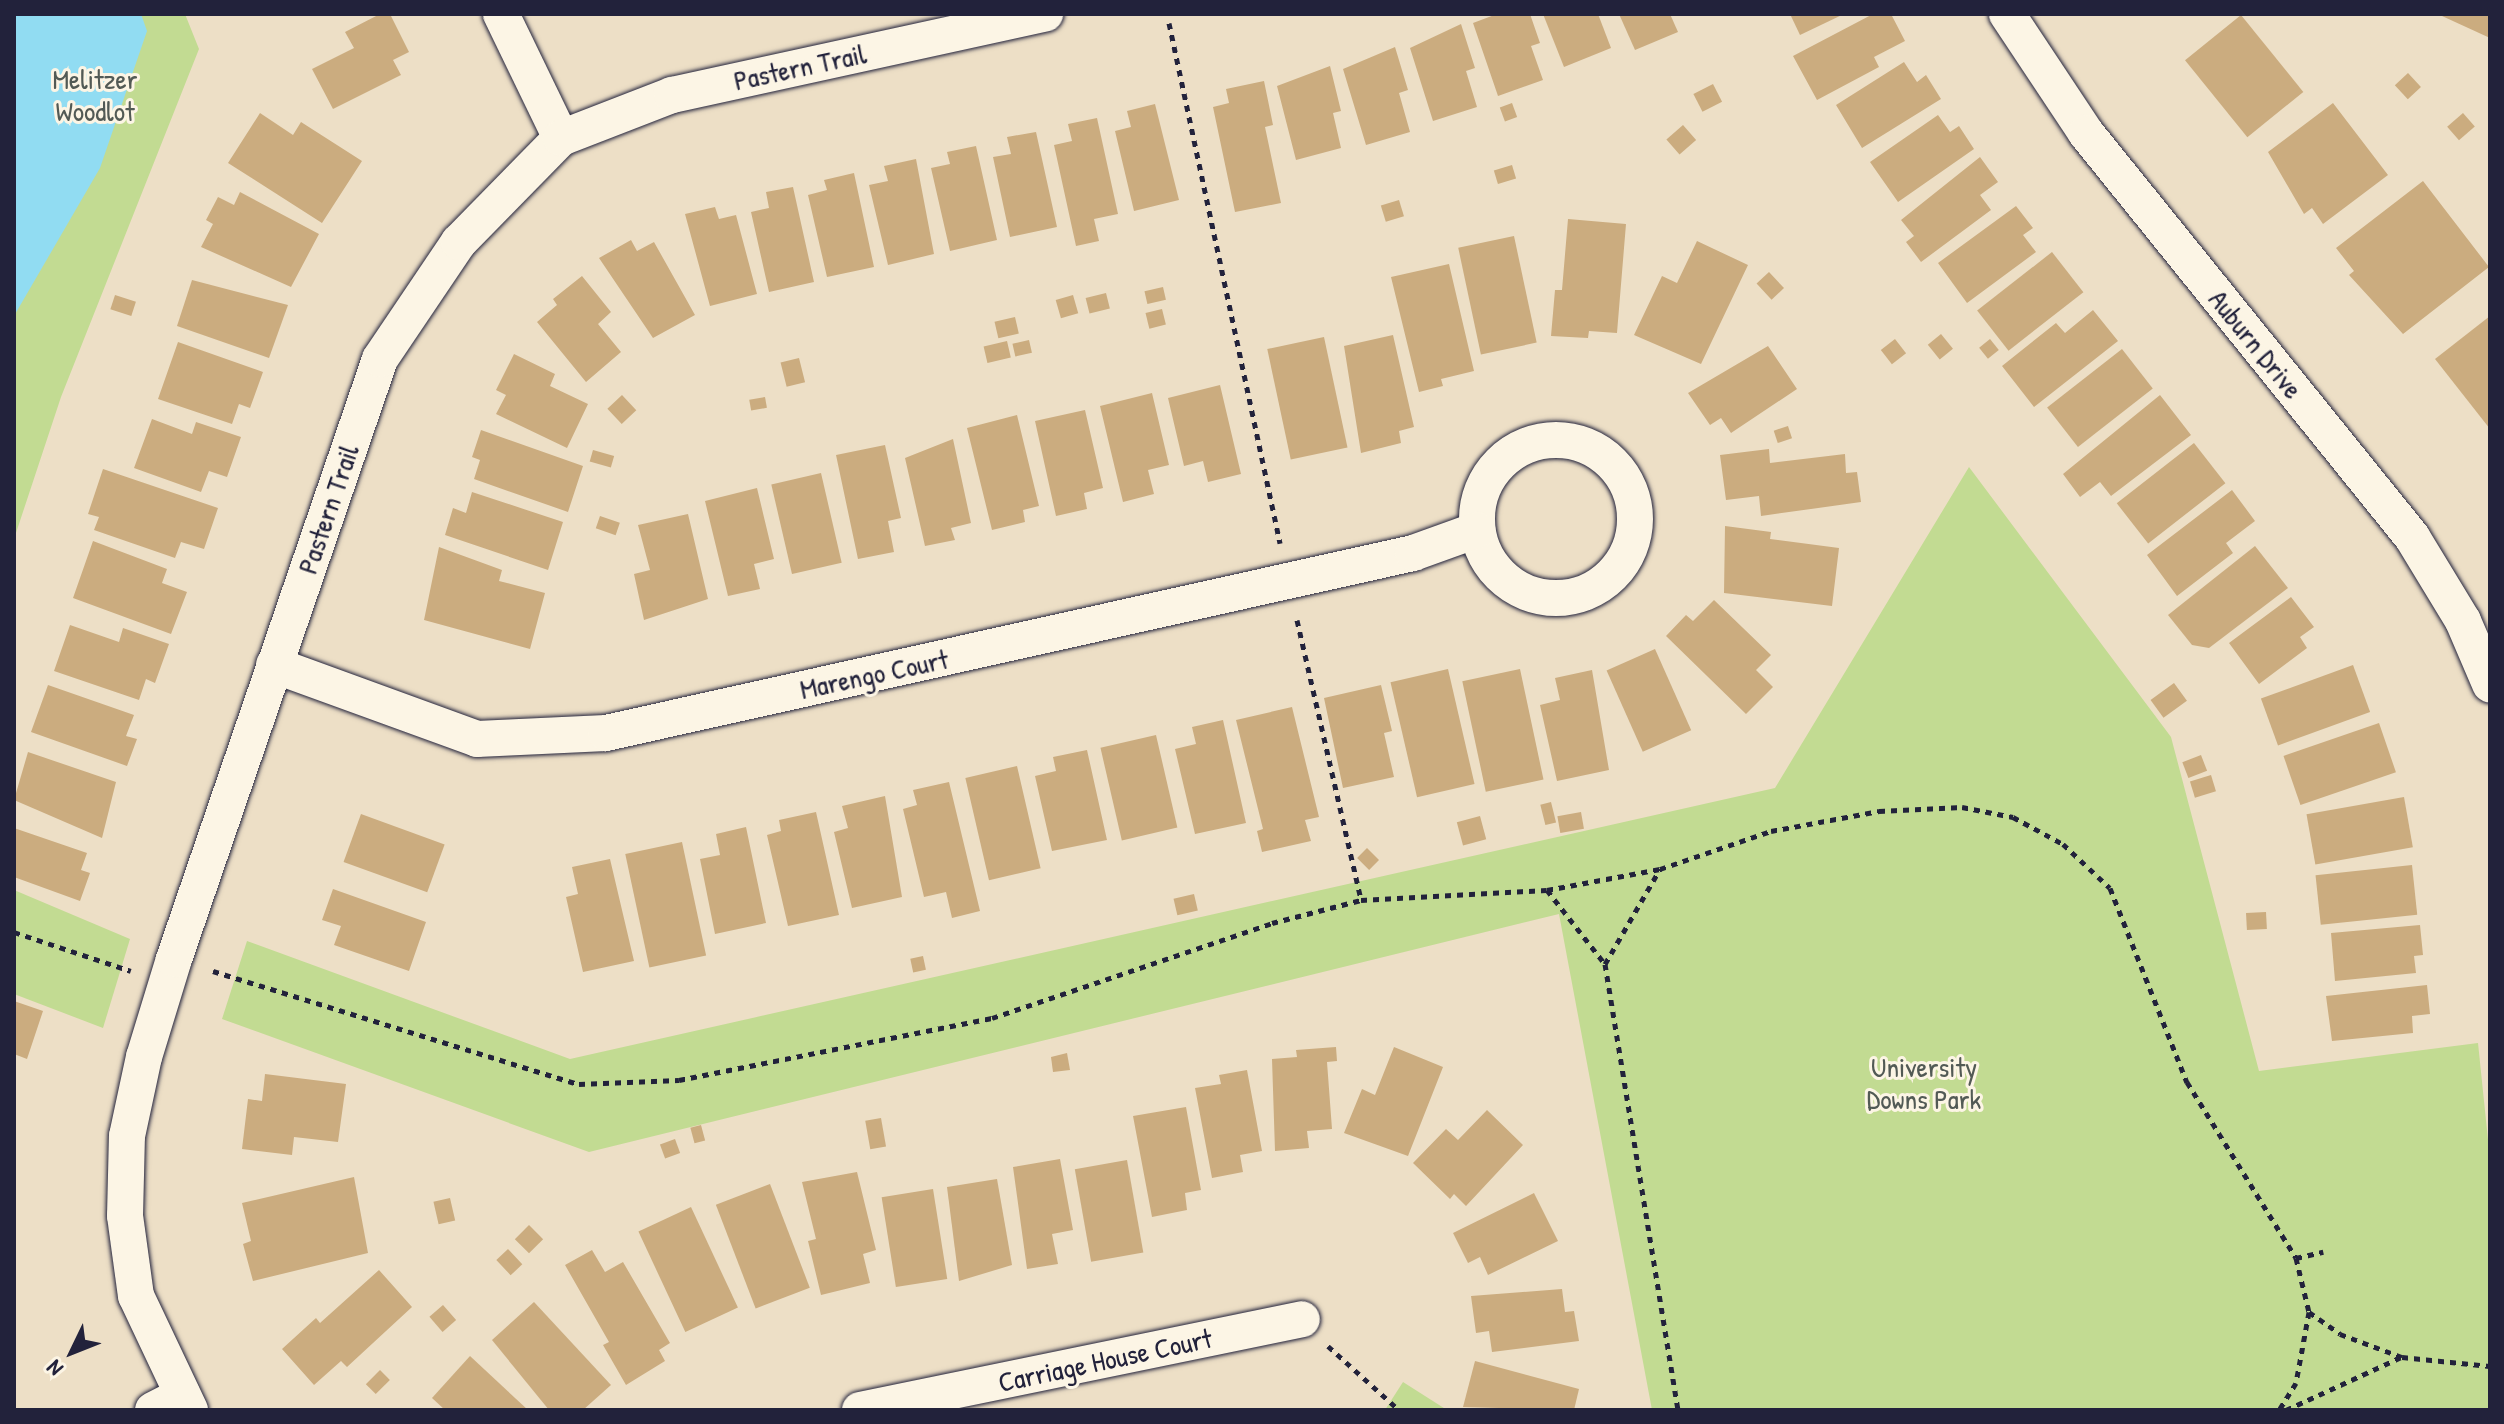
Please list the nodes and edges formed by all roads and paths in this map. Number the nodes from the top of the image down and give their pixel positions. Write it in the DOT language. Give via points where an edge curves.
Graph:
graph roads {
  1 [pos="501,14"];
  2 [pos="1045,14"];
  3 [pos="2007,14"];
  4 [pos="1169,23"];
  5 [pos="561,138"];
  6 [pos="1477,530"];
  7 [pos="1282,552"];
  8 [pos="1295,614"];
  9 [pos="274,665"];
  10 [pos="2490,684"];
  11 [pos="1660,869"];
  12 [pos="1547,890"];
  13 [pos="1361,900"];
  14 [pos="14,932"];
  15 [pos="1605,964"];
  16 [pos="213,971"];
  17 [pos="135,972"];
  18 [pos="2323,1252"];
  19 [pos="2296,1258"];
  20 [pos="2309,1312"];
  21 [pos="1302,1319"];
  22 [pos="2402,1357"];
  23 [pos="2490,1366"];
  24 [pos="175,1405"];
  25 [pos="860,1410"];
  26 [pos="1399,1410"];
  27 [pos="1678,1410"];
  28 [pos="2279,1410"];
  29 [pos="2286,1410"];
  1 -- 5 [label="street"];
  2 -- 5 [label="street, Pastern Trail" via="672,95"];
  3 -- 10 [label="street, Auburn Drive" via="2086,133 2412,537 2463,621"];
  4 -- 7 [label="path"];
  5 -- 9 [label="street, Pastern Trail" via="459,242 380,359"];
  6 -- 6 [label="street" via="1492,566 1512,585 1548,598 1575,596 1601,584 1628,551 1635,525 1631,496 1618,470 1590,448 1565,439 1534,442 1509,454 1484,483"];
  6 -- 9 [label="street, Marengo Court" via="1344,570 606,733 477,739"];
  8 -- 13 [label="path"];
  9 -- 24 [label="street, Pastern Trail" via="174,959 127,1136 125,1216 136,1296"];
  11 -- 12 [label="path"];
  11 -- 15 [label="path"];
  11 -- 19 [label="path" via="1771,831 1879,811 1962,807 2013,817 2063,844 2110,888 2187,1082"];
  12 -- 13 [label="path"];
  12 -- 15 [label="path"];
  13 -- 16 [label="path" via="1272,923 992,1018 679,1080 579,1084"];
  14 -- 17 [label="path"];
  15 -- 27 [label="path"];
  18 -- 19 [label="path"];
  19 -- 20 [label="path"];
  20 -- 22 [label="path" via="2340,1334"];
  20 -- 28 [label="path" via="2296,1383"];
  21 -- 25 [label="street, Carriage House Court"];
  21 -- 26 [label="path"];
  22 -- 23 [label="path"];
  22 -- 29 [label="path"];
}
